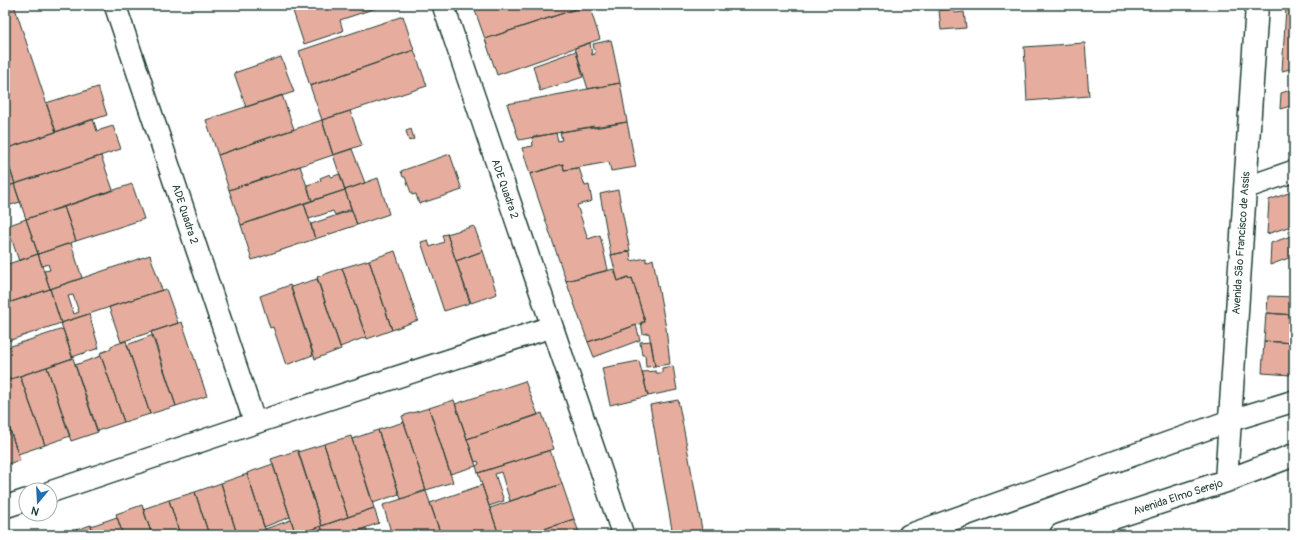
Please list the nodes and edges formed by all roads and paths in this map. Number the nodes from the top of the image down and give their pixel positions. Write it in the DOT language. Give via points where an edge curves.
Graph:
graph roads {
  1 [pos="115,5"];
  2 [pos="443,5"];
  3 [pos="1257,5"];
  4 [pos="1294,171"];
  5 [pos="1245,188"];
  6 [pos="551,327"];
  7 [pos="1294,401"];
  8 [pos="1229,421"];
  9 [pos="255,423"];
  10 [pos="1294,454"];
  11 [pos="1226,482"];
  12 [pos="58,489"];
  13 [pos="18,503"];
  14 [pos="5,507"];
  15 [pos="623,535"];
  16 [pos="909,535"];
  17 [pos="1061,535"];
  1 -- 9 [label="street, ADE Quadra 2"];
  2 -- 6 [label="street, ADE Quadra 2"];
  3 -- 5 [label="street, Avenida São Francisco de Assis"];
  4 -- 5 [label="street"];
  5 -- 8 [label="street, Avenida São Francisco de Assis"];
  6 -- 9 [label="street"];
  6 -- 15 [label="street, ADE Quadra 2"];
  7 -- 8 [label="street"];
  8 -- 11 [label="street, Avenida São Francisco de Assis"];
  8 -- 16 [label="street"];
  9 -- 12 [label="street"];
  10 -- 11 [label="street, Avenida Elmo Serejo"];
  11 -- 17 [label="street, Avenida Elmo Serejo"];
  13 -- 14 [label="street"];
}
